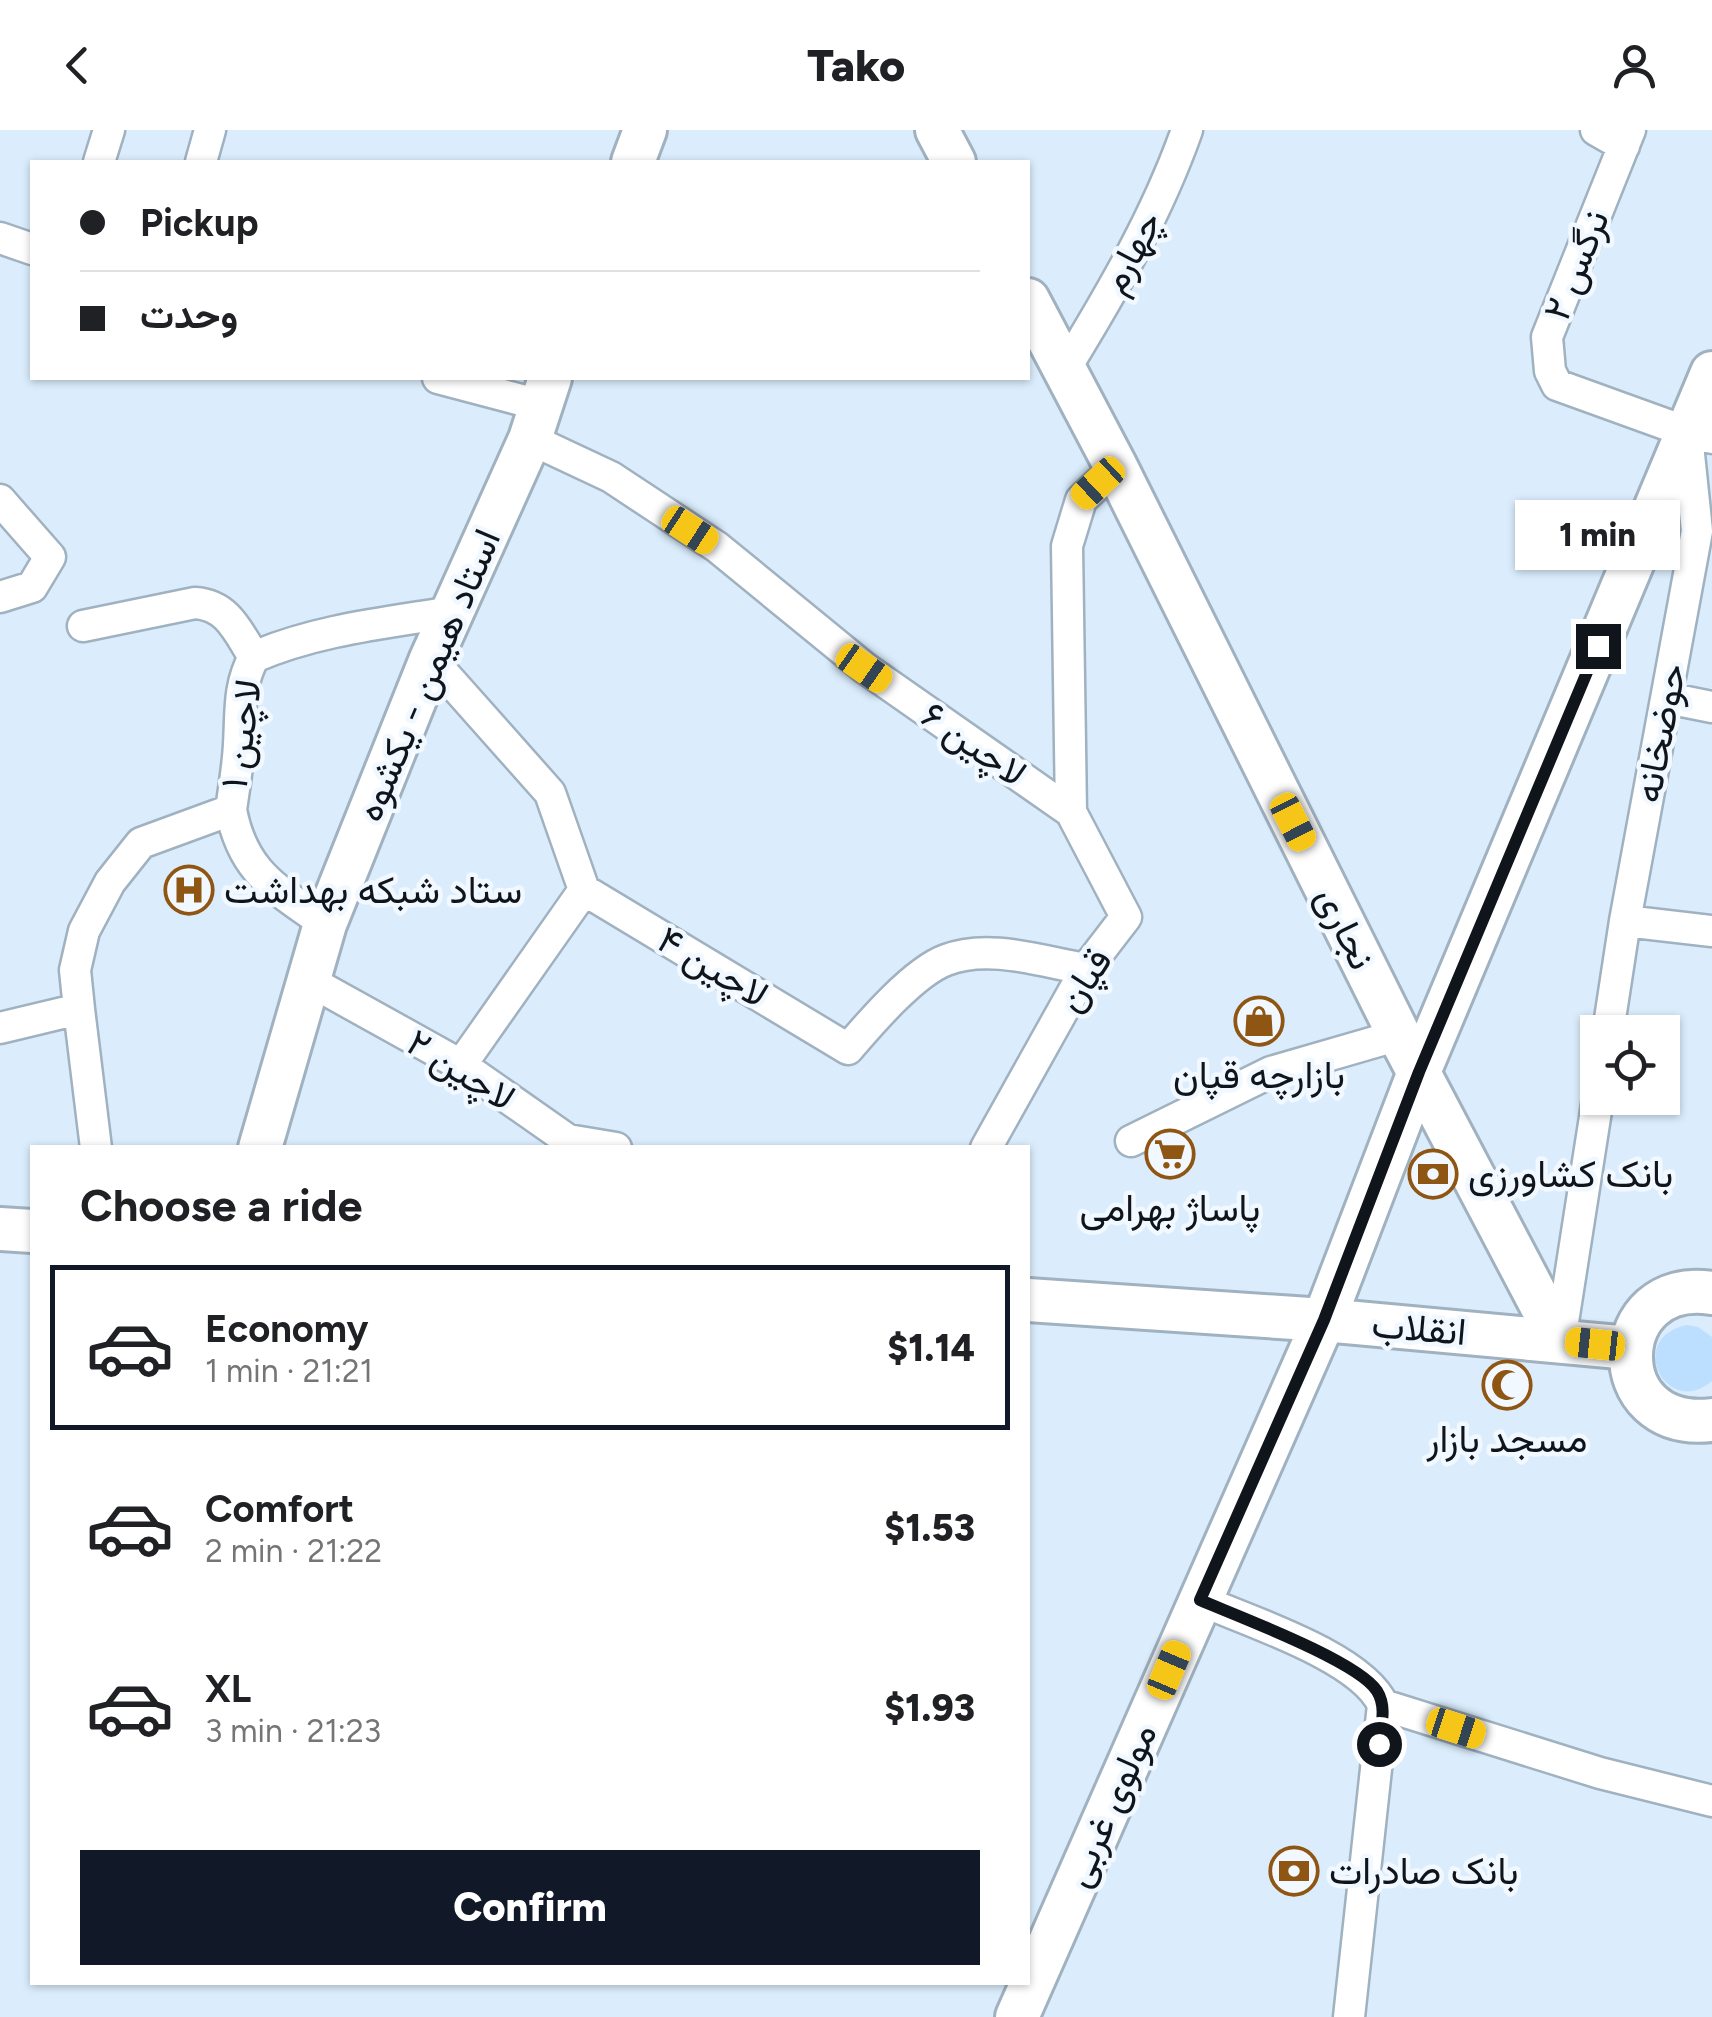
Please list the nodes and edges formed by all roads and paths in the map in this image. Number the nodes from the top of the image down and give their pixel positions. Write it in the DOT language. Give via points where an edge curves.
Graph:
graph roads {
  1 [pos="108,130"];
  2 [pos="210,130"];
  3 [pos="645,130"];
  4 [pos="937,130"];
  5 [pos="1187,130"];
  6 [pos="1596,130"];
  7 [pos="1627,138"];
  8 [pos="99,160"];
  9 [pos="201,160"];
  10 [pos="634,160"];
  11 [pos="953,160"];
  12 [pos="0,238"];
  13 [pos="30,248"];
  14 [pos="1030,304"];
  15 [pos="1065,368"];
  16 [pos="1712,373"];
  17 [pos="445,380"];
  18 [pos="540,407"];
  19 [pos="1700,435"];
  20 [pos="1116,467"];
  21 [pos="0,500"];
  22 [pos="0,598"];
  23 [pos="452,612"];
  24 [pos="82,626"];
  25 [pos="254,657"];
  26 [pos="431,659"];
  27 [pos="1667,698"];
  28 [pos="1712,707"];
  29 [pos="230,810"];
  30 [pos="1071,812"];
  31 [pos="584,890"];
  32 [pos="1625,921"];
  33 [pos="325,924"];
  34 [pos="1712,930"];
  35 [pos="1086,970"];
  36 [pos="308,980"];
  37 [pos="79,1009"];
  38 [pos="1611,1015"];
  39 [pos="0,1028"];
  40 [pos="1399,1035"];
  41 [pos="461,1065"];
  42 [pos="1419,1072"];
  43 [pos="1595,1115"];
  44 [pos="1131,1141"];
  45 [pos="96,1145"];
  46 [pos="261,1145"];
  47 [pos="598,1145"];
  48 [pos="988,1145"];
  49 [pos="0,1228"];
  50 [pos="30,1231"];
  51 [pos="1712,1294"];
  52 [pos="1030,1300"];
  53 [pos="1324,1320"];
  54 [pos="1560,1341"];
  55 [pos="1630,1348"];
  56 [pos="1712,1420"];
  57 [pos="1200,1600"];
  58 [pos="1383,1705"];
  59 [pos="1712,1801"];
  60 [pos="1018,2017"];
  61 [pos="1349,2017"];
  1 -- 8 [label="street"];
  2 -- 9 [label="street"];
  3 -- 10 [label="main road"];
  4 -- 11 [label="main road"];
  5 -- 15 [label="street, چهارم" via="1126,269"];
  6 -- 7 [label="street"];
  7 -- 19 [label="street, نرگس ۲" via="1547,337 1550,370 1558,385"];
  12 -- 13 [label="street"];
  14 -- 15 [label="main road, نجاری"];
  15 -- 20 [label="main road, نجاری"];
  16 -- 19 [label="main road, مولوی غربی"];
  17 -- 18 [label="street, لاچین ۶"];
  18 -- 23 [label="main road, استاد هیمن - یکشوه"];
  18 -- 30 [label="street, لاچین ۶" via="611,478 717,547 864,668"];
  19 -- 27 [label="street, حوضخانه" via="1697,531"];
  19 -- 42 [label="main road, مولوی غربی"];
  20 -- 30 [label="street, لاچین ۶" via="1080,500 1067,546"];
  20 -- 40 [label="main road, نجاری"];
  21 -- 22 [label="street" via="50,557 32,588"];
  23 -- 25 [label="street" via="315,636"];
  23 -- 26 [label="main road, استاد هیمن - یکشوه"];
  24 -- 25 [label="street" via="208,604 226,614"];
  25 -- 29 [label="street, لاچین ۱" via="239,700"];
  26 -- 31 [label="street" via="550,792"];
  26 -- 33 [label="main road, استاد هیمن - یکشوه"];
  27 -- 28 [label="street"];
  27 -- 32 [label="street, حوضخانه"];
  29 -- 33 [label="street" via="248,862"];
  29 -- 37 [label="street, لاچین ۱" via="141,844 110,882 84,931 76,970"];
  30 -- 35 [label="street, قپان" via="1126,917"];
  31 -- 35 [label="street, لاچین ۴" via="848,1049 893,998 946,960 989,953"];
  31 -- 41 [label="street"];
  32 -- 34 [label="street"];
  32 -- 38 [label="street, حوضخانه"];
  33 -- 36 [label="main road, استاد هیمن - یکشوه"];
  35 -- 48 [label="street, قپان"];
  36 -- 41 [label="street, لاچین ۲"];
  36 -- 46 [label="main road, استاد هیمن - یکشوه"];
  37 -- 39 [label="street"];
  37 -- 45 [label="street, لاچین ۱"];
  40 -- 42 [label="main road, نجاری"];
  40 -- 44 [label="street" via="1271,1072"];
  41 -- 47 [label="street, لاچین ۲" via="568,1140"];
  42 -- 53 [label="main road, مولوی غربی"];
  42 -- 54 [label="main road, نجاری"];
  43 -- 54 [label="street"];
  49 -- 50 [label="main road"];
  51 -- 55 [label="main road" via="1678,1293 1660,1301 1645,1313"];
  52 -- 53 [label="main road, انقلاب"];
  53 -- 54 [label="main road, انقلاب"];
  53 -- 57 [label="main road, مولوی غربی"];
  54 -- 55 [label="main road, انقلاب"];
  55 -- 56 [label="main road" via="1638,1390 1652,1406 1671,1418"];
  57 -- 58 [label="street" via="1331,1657 1376,1688"];
  57 -- 60 [label="main road, مولوی غربی"];
  58 -- 59 [label="street"];
  58 -- 61 [label="street"];
}
